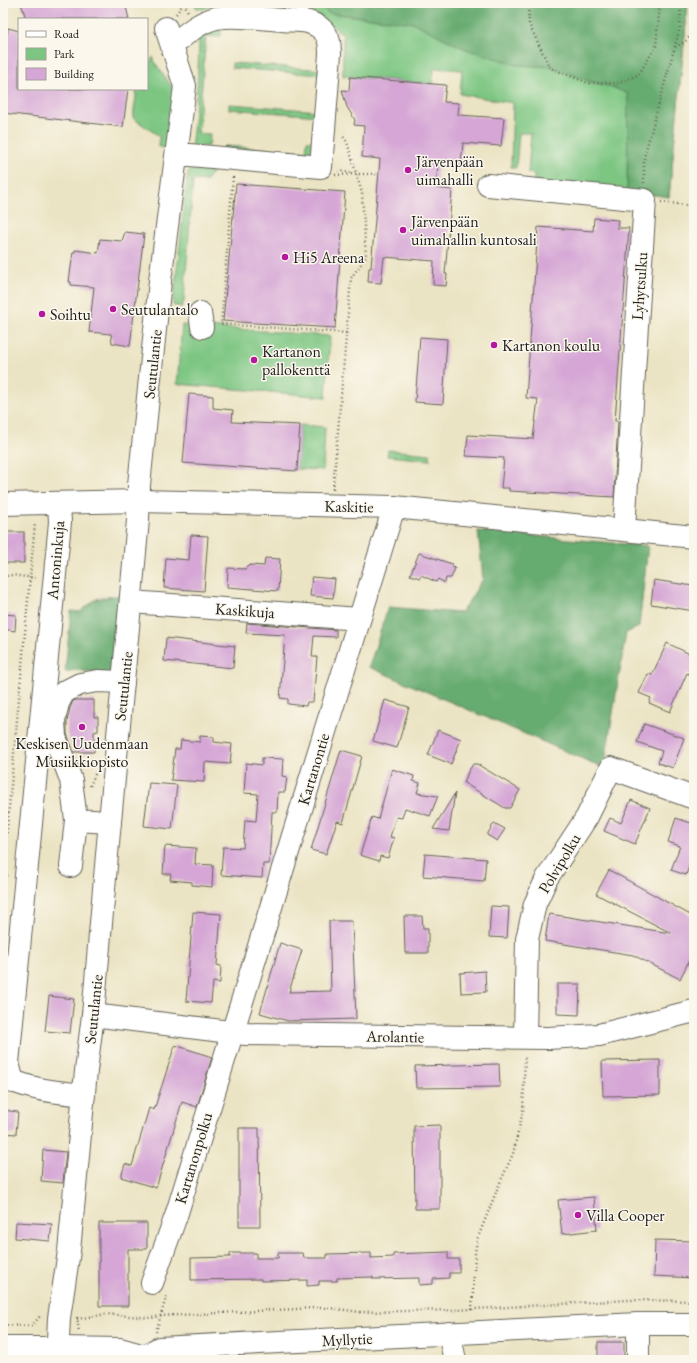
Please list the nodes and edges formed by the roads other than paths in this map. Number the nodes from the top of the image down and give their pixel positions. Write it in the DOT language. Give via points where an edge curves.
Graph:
graph roads {
  1 [pos="176,158"];
  2 [pos="488,185"];
  3 [pos="139,501"];
  4 [pos="59,503"];
  5 [pos="3,504"];
  6 [pos="394,507"];
  7 [pos="624,529"];
  8 [pos="694,537"];
  9 [pos="131,602"];
  10 [pos="359,619"];
  11 [pos="123,682"];
  12 [pos="694,798"];
  13 [pos="76,820"];
  14 [pos="110,822"];
  15 [pos="71,866"];
  16 [pos="694,1011"];
  17 [pos="94,1015"];
  18 [pos="232,1032"];
  19 [pos="525,1037"];
  20 [pos="7,1085"];
  21 [pos="84,1094"];
  22 [pos="152,1283"];
  23 [pos="638,1324"];
  24 [pos="694,1324"];
  25 [pos="449,1334"];
  26 [pos="3,1348"];
  27 [pos="58,1354"];
  28 [pos="145,1358"];
  29 [pos="455,1360"];
  30 [pos="638,1360"];
  1 -- 1 [label="street, Seutulantie" via="185,86 169,37 194,29 204,22 228,17 307,22 325,33 329,41 330,54 321,166 190,155"];
  1 -- 3 [label="street, Seutulantie" via="160,281"];
  2 -- 7 [label="street, Lyhytsulku" via="645,200"];
  3 -- 4 [label="street, Kaskitie"];
  3 -- 6 [label="street, Kaskitie"];
  3 -- 9 [label="street, Seutulantie"];
  4 -- 5 [label="street, Kaskitie"];
  4 -- 20 [label="street, Antoninkuja" via="60,522"];
  6 -- 7 [label="street, Kaskitie"];
  6 -- 10 [label="street, Kartanontie"];
  7 -- 8 [label="street, Kaskitie"];
  9 -- 10 [label="street, Kaskikuja"];
  9 -- 11 [label="street, Seutulantie"];
  10 -- 18 [label="street, Kartanontie"];
  11 -- 13 [label="street" via="98,681 80,684 64,692 58,704 54,720 55,737 70,780"];
  11 -- 14 [label="street, Seutulantie"];
  12 -- 19 [label="street, Polvipolku" via="611,768 587,817 547,878 535,904 527,939"];
  13 -- 14 [label="street"];
  13 -- 15 [label="street"];
  14 -- 17 [label="street, Seutulantie"];
  16 -- 19 [label="street, Arolantie" via="599,1035"];
  17 -- 18 [label="street, Arolantie"];
  17 -- 21 [label="street, Seutulantie"];
  18 -- 19 [label="street, Arolantie"];
  18 -- 22 [label="street, Kartanonpolku" via="176,1216"];
  20 -- 21 [label="street"];
  21 -- 27 [label="street, Seutulantie" via="69,1251 59,1318"];
  23 -- 24 [label="street, Myllytie"];
  23 -- 25 [label="street, Myllytie"];
  23 -- 30 [label="street"];
  25 -- 28 [label="street, Myllytie" via="158,1348"];
  25 -- 29 [label="street"];
  26 -- 27 [label="street, Myllytie"];
  27 -- 28 [label="street, Myllytie" via="120,1350"];
}
